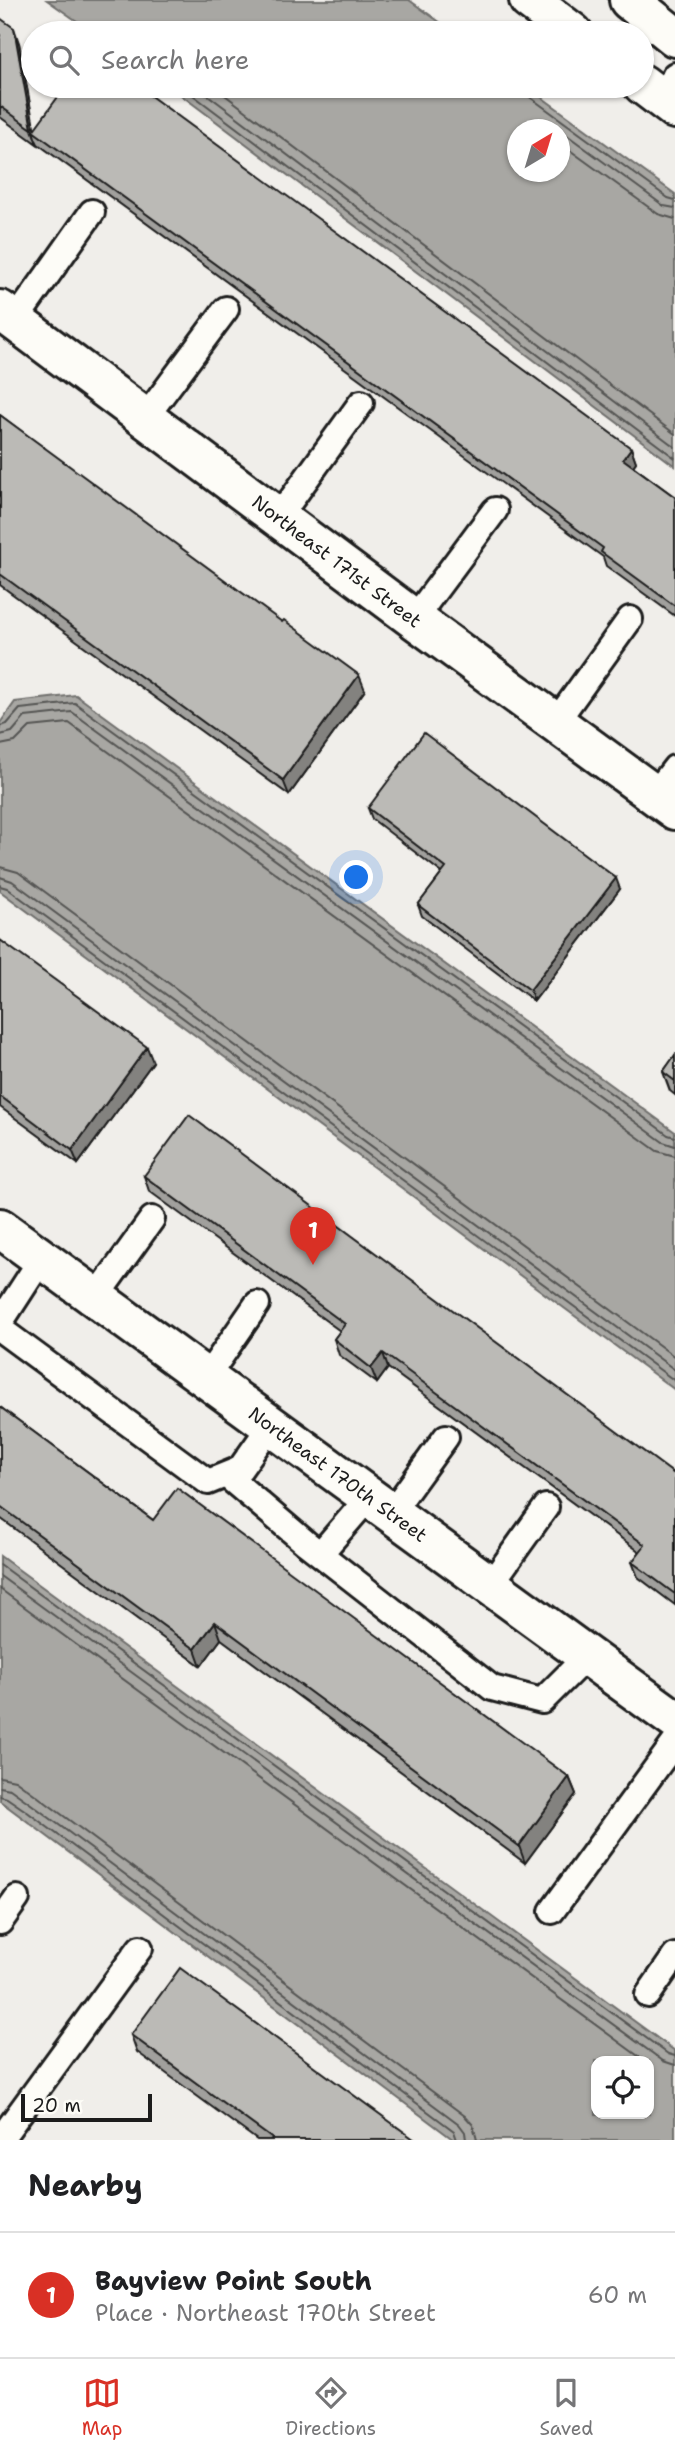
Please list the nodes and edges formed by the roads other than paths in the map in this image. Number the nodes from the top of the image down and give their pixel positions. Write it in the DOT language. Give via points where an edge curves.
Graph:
graph roads {
  1 [pos="529,0"];
  2 [pos="629,0"];
  3 [pos="557,21"];
  4 [pos="675,37"];
  5 [pos="92,212"];
  6 [pos="226,309"];
  7 [pos="8,316"];
  8 [pos="361,403"];
  9 [pos="145,418"];
  10 [pos="495,509"];
  11 [pos="278,518"];
  12 [pos="414,619"];
  13 [pos="629,619"];
  14 [pos="556,722"];
  15 [pos="668,791"];
  16 [pos="152,1219"];
  17 [pos="0,1228"];
  18 [pos="42,1258"];
  19 [pos="96,1297"];
  20 [pos="257,1304"];
  21 [pos="0,1323"];
  22 [pos="0,1329"];
  23 [pos="206,1378"];
  24 [pos="271,1425"];
  25 [pos="446,1437"];
  26 [pos="226,1475"];
  27 [pos="380,1505"];
  28 [pos="546,1507"];
  29 [pos="320,1554"];
  30 [pos="490,1585"];
  31 [pos="587,1656"];
  32 [pos="675,1720"];
  33 [pos="675,1742"];
  34 [pos="18,1898"];
  35 [pos="552,1910"];
  36 [pos="0,1922"];
  37 [pos="140,1948"];
  38 [pos="675,1956"];
  39 [pos="648,1995"];
  40 [pos="0,2140"];
  1 -- 3 [label="street"];
  2 -- 4 [label="street"];
  5 -- 7 [label="lane"];
  6 -- 9 [label="lane"];
  7 -- 9 [label="street, Northeast 171st Street"];
  8 -- 11 [label="lane"];
  9 -- 11 [label="street, Northeast 171st Street"];
  10 -- 12 [label="lane"];
  11 -- 12 [label="street, Northeast 171st Street"];
  12 -- 14 [label="street, Northeast 171st Street"];
  13 -- 14 [label="lane"];
  14 -- 15 [label="street, Northeast 171st Street"];
  16 -- 19 [label="lane"];
  17 -- 18 [label="street, Northeast 170th Street"];
  18 -- 19 [label="street, Northeast 170th Street"];
  18 -- 21 [label="lane"];
  19 -- 23 [label="street, Northeast 170th Street"];
  20 -- 23 [label="lane"];
  22 -- 26 [label="lane" via="208,1482"];
  23 -- 24 [label="street, Northeast 170th Street"];
  24 -- 26 [label="lane" via="240,1469"];
  24 -- 27 [label="street, Northeast 170th Street"];
  25 -- 27 [label="lane"];
  26 -- 29 [label="lane"];
  27 -- 29 [label="lane"];
  27 -- 30 [label="street, Northeast 170th Street"];
  28 -- 30 [label="lane"];
  29 -- 31 [label="lane" via="492,1688 542,1701"];
  30 -- 31 [label="street, Northeast 170th Street"];
  31 -- 32 [label="street, Northeast 170th Street"];
  33 -- 35 [label="lane"];
  34 -- 36 [label="lane"];
  37 -- 40 [label="lane"];
  38 -- 39 [label="lane"];
}
